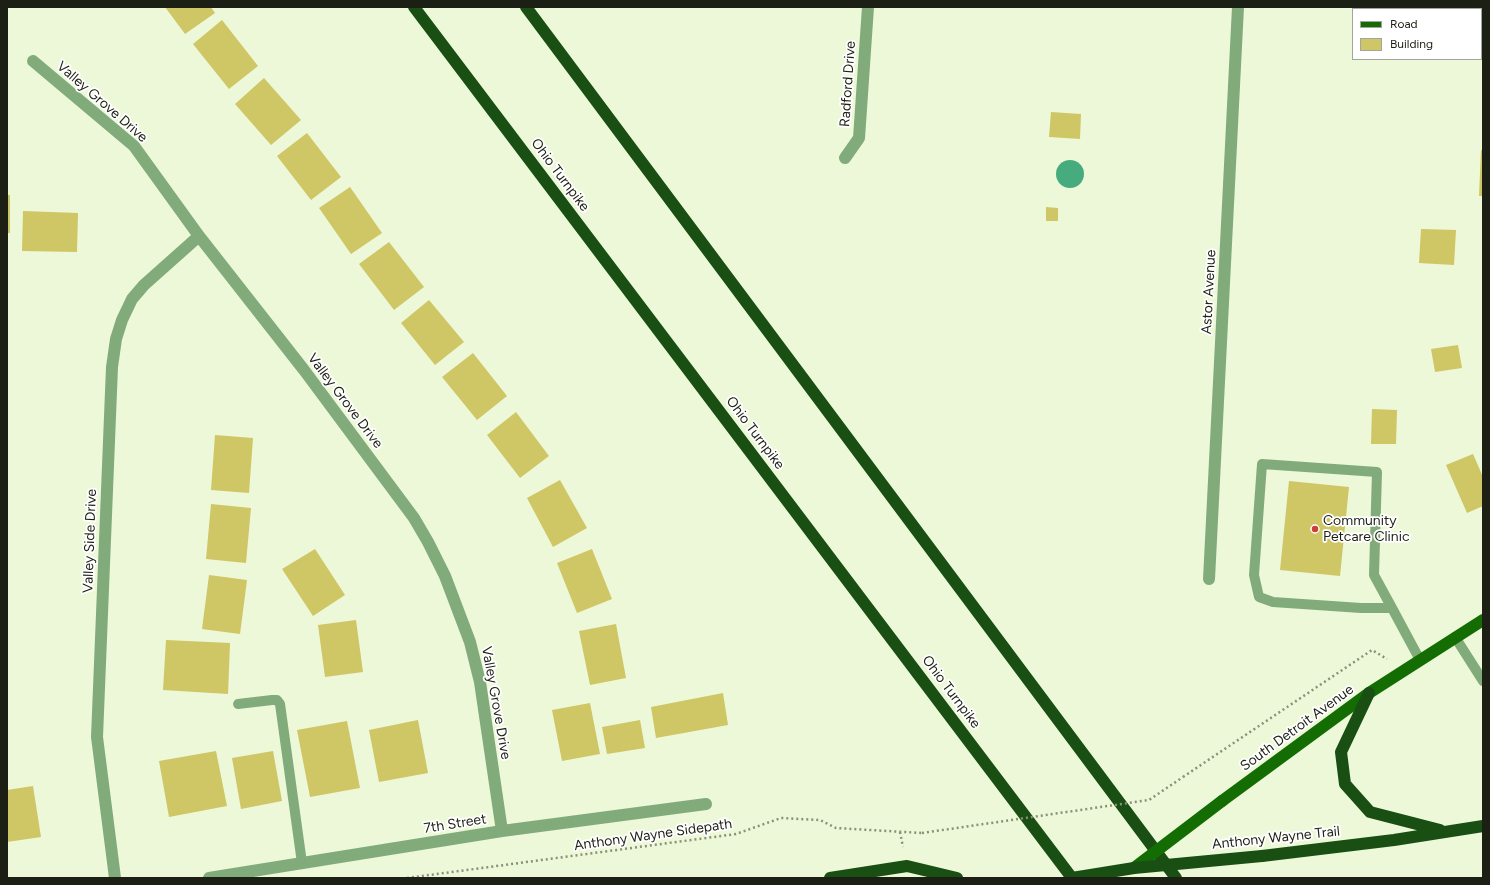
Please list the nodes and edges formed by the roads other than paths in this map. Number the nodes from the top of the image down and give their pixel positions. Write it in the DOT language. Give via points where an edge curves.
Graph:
graph roads {
  1 [pos="414,7"];
  2 [pos="526,7"];
  3 [pos="868,7"];
  4 [pos="1238,7"];
  5 [pos="32,61"];
  6 [pos="846,158"];
  7 [pos="199,236"];
  8 [pos="1209,579"];
  9 [pos="1392,608"];
  10 [pos="1483,620"];
  11 [pos="1455,637"];
  12 [pos="1420,660"];
  13 [pos="1483,681"];
  14 [pos="1369,694"];
  15 [pos="238,704"];
  16 [pos="706,804"];
  17 [pos="1483,826"];
  18 [pos="1443,831"];
  19 [pos="502,832"];
  20 [pos="302,863"];
  21 [pos="1134,868"];
  22 [pos="115,878"];
  23 [pos="210,878"];
  24 [pos="830,878"];
  25 [pos="957,878"];
  26 [pos="1072,878"];
  27 [pos="1176,878"];
  1 -- 26 [label="highway, Ohio Turnpike"];
  2 -- 27 [label="highway"];
  3 -- 6 [label="street, Radford Drive" via="859,138"];
  4 -- 8 [label="street, Astor Avenue"];
  5 -- 7 [label="street, Valley Grove Drive" via="134,146"];
  7 -- 19 [label="street, Valley Grove Drive" via="304,370 414,518 428,542 445,576 470,642 480,682"];
  7 -- 22 [label="street, Valley Side Drive" via="132,299 116,339 112,367 97,737"];
  9 -- 9 [label="lane" via="1374,575 1376,472 1262,464 1254,575 1259,597 1274,602"];
  9 -- 12 [label="lane"];
  10 -- 11 [label="main road, South Detroit Avenue"];
  11 -- 12 [label="main road, South Detroit Avenue"];
  11 -- 13 [label="lane"];
  12 -- 14 [label="main road, South Detroit Avenue"];
  14 -- 18 [label="highway" via="1341,752 1345,784 1370,812"];
  14 -- 21 [label="main road, South Detroit Avenue, bridge"];
  15 -- 20 [label="lane" via="277,700 280,704"];
  16 -- 19 [label="street, 7th Street"];
  17 -- 18 [label="highway, Anthony Wayne Trail"];
  18 -- 21 [label="highway, Anthony Wayne Trail, bridge" via="1394,840 1262,856"];
  19 -- 20 [label="street, 7th Street"];
  20 -- 23 [label="street, 7th Street"];
  21 -- 26 [label="highway, Anthony Wayne Trail, bridge"];
  24 -- 25 [label="highway" via="907,866"];
}
